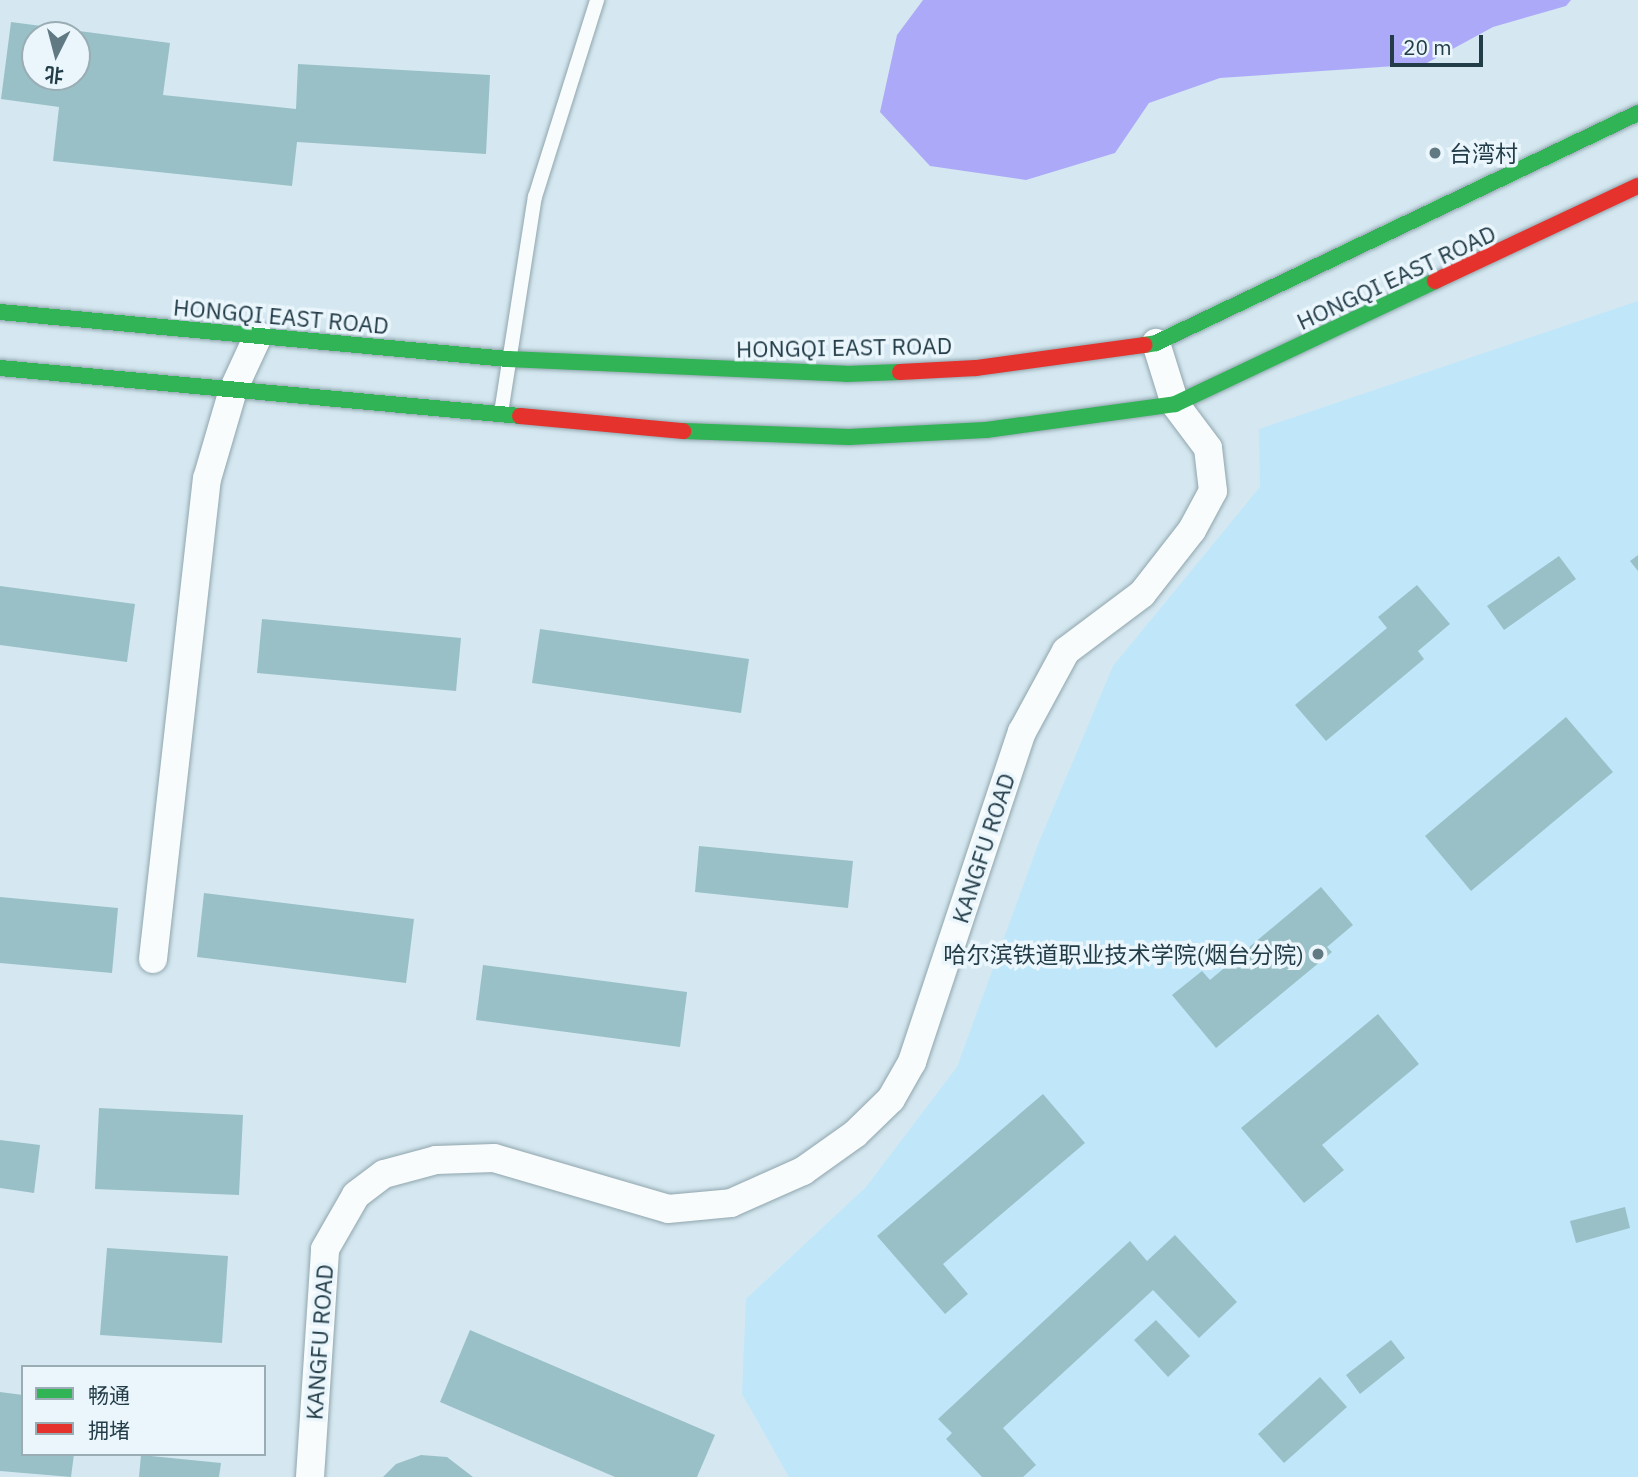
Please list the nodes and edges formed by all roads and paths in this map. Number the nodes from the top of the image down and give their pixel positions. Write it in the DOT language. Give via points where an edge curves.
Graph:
graph roads {
  1 [pos="597,0"];
  2 [pos="1638,114"];
  3 [pos="1638,186"];
  4 [pos="0,312"];
  5 [pos="258,336"];
  6 [pos="1156,343"];
  7 [pos="508,359"];
  8 [pos="0,368"];
  9 [pos="233,390"];
  10 [pos="1175,404"];
  11 [pos="501,414"];
  12 [pos="153,959"];
  13 [pos="310,1477"];
  1 -- 7 [label="lane" via="535,197"];
  2 -- 6 [label="main road, HONGQI EAST ROAD"];
  3 -- 10 [label="main road, HONGQI EAST ROAD"];
  4 -- 5 [label="main road, HONGQI EAST ROAD"];
  5 -- 7 [label="main road, HONGQI EAST ROAD"];
  5 -- 9 [label="street"];
  6 -- 7 [label="main road, HONGQI EAST ROAD" via="976,368 846,374"];
  6 -- 10 [label="street, KANGFU ROAD"];
  7 -- 11 [label="lane"];
  8 -- 9 [label="main road, HONGQI EAST ROAD"];
  9 -- 11 [label="main road, HONGQI EAST ROAD"];
  9 -- 12 [label="street" via="207,479"];
  10 -- 11 [label="main road, HONGQI EAST ROAD" via="986,430 849,437 718,434"];
  10 -- 13 [label="street, KANGFU ROAD" via="1208,449 1213,491 1192,530 1142,594 1066,652 1022,732 912,1062 891,1099 855,1134 803,1171 731,1203 668,1209 494,1158 436,1160 384,1174 356,1195 325,1249"];
}
